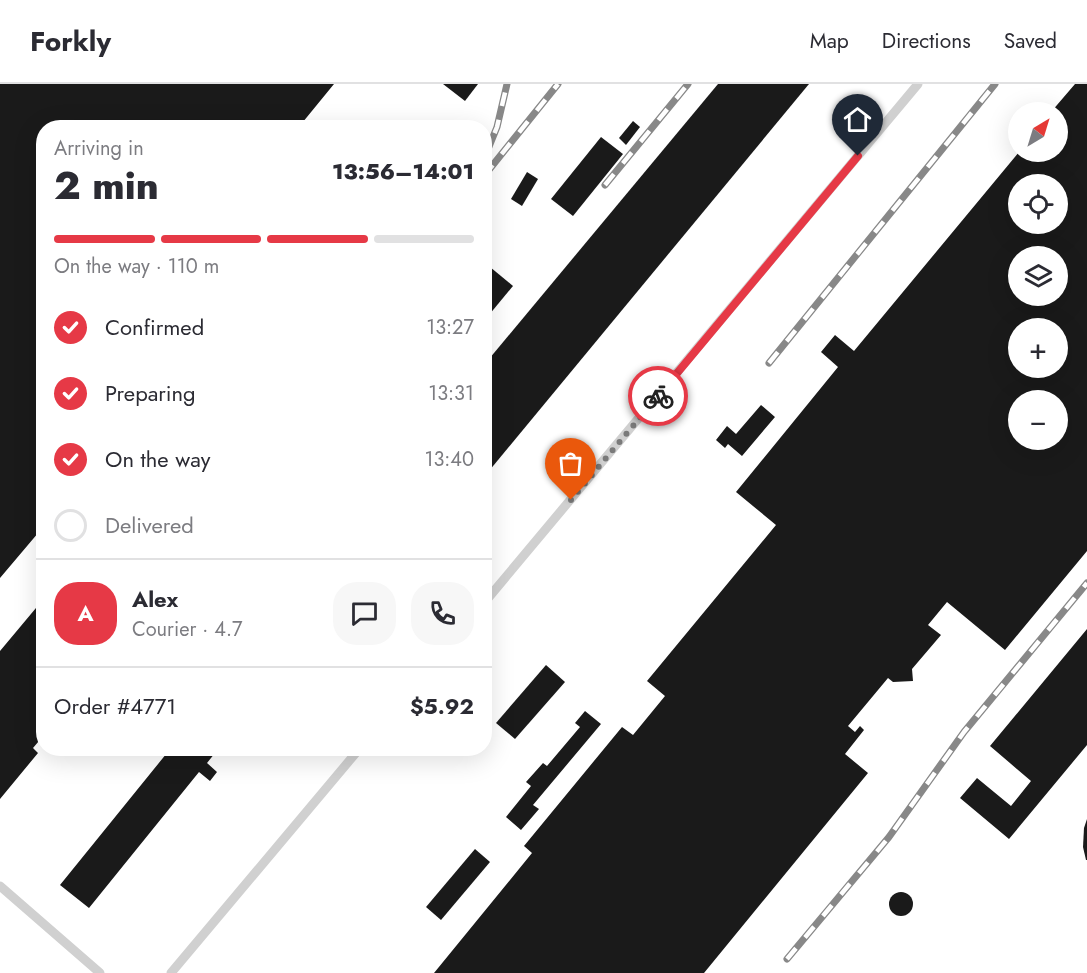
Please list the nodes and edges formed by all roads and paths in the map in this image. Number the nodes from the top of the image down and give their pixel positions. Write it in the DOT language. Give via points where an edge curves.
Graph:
graph roads {
  1 [pos="918,84"];
  2 [pos="492,593"];
  3 [pos="353,756"];
  4 [pos="0,886"];
  5 [pos="100,973"];
  6 [pos="171,973"];
  1 -- 2 [label="lane"];
  3 -- 6 [label="lane"];
  4 -- 5 [label="lane"];
}
